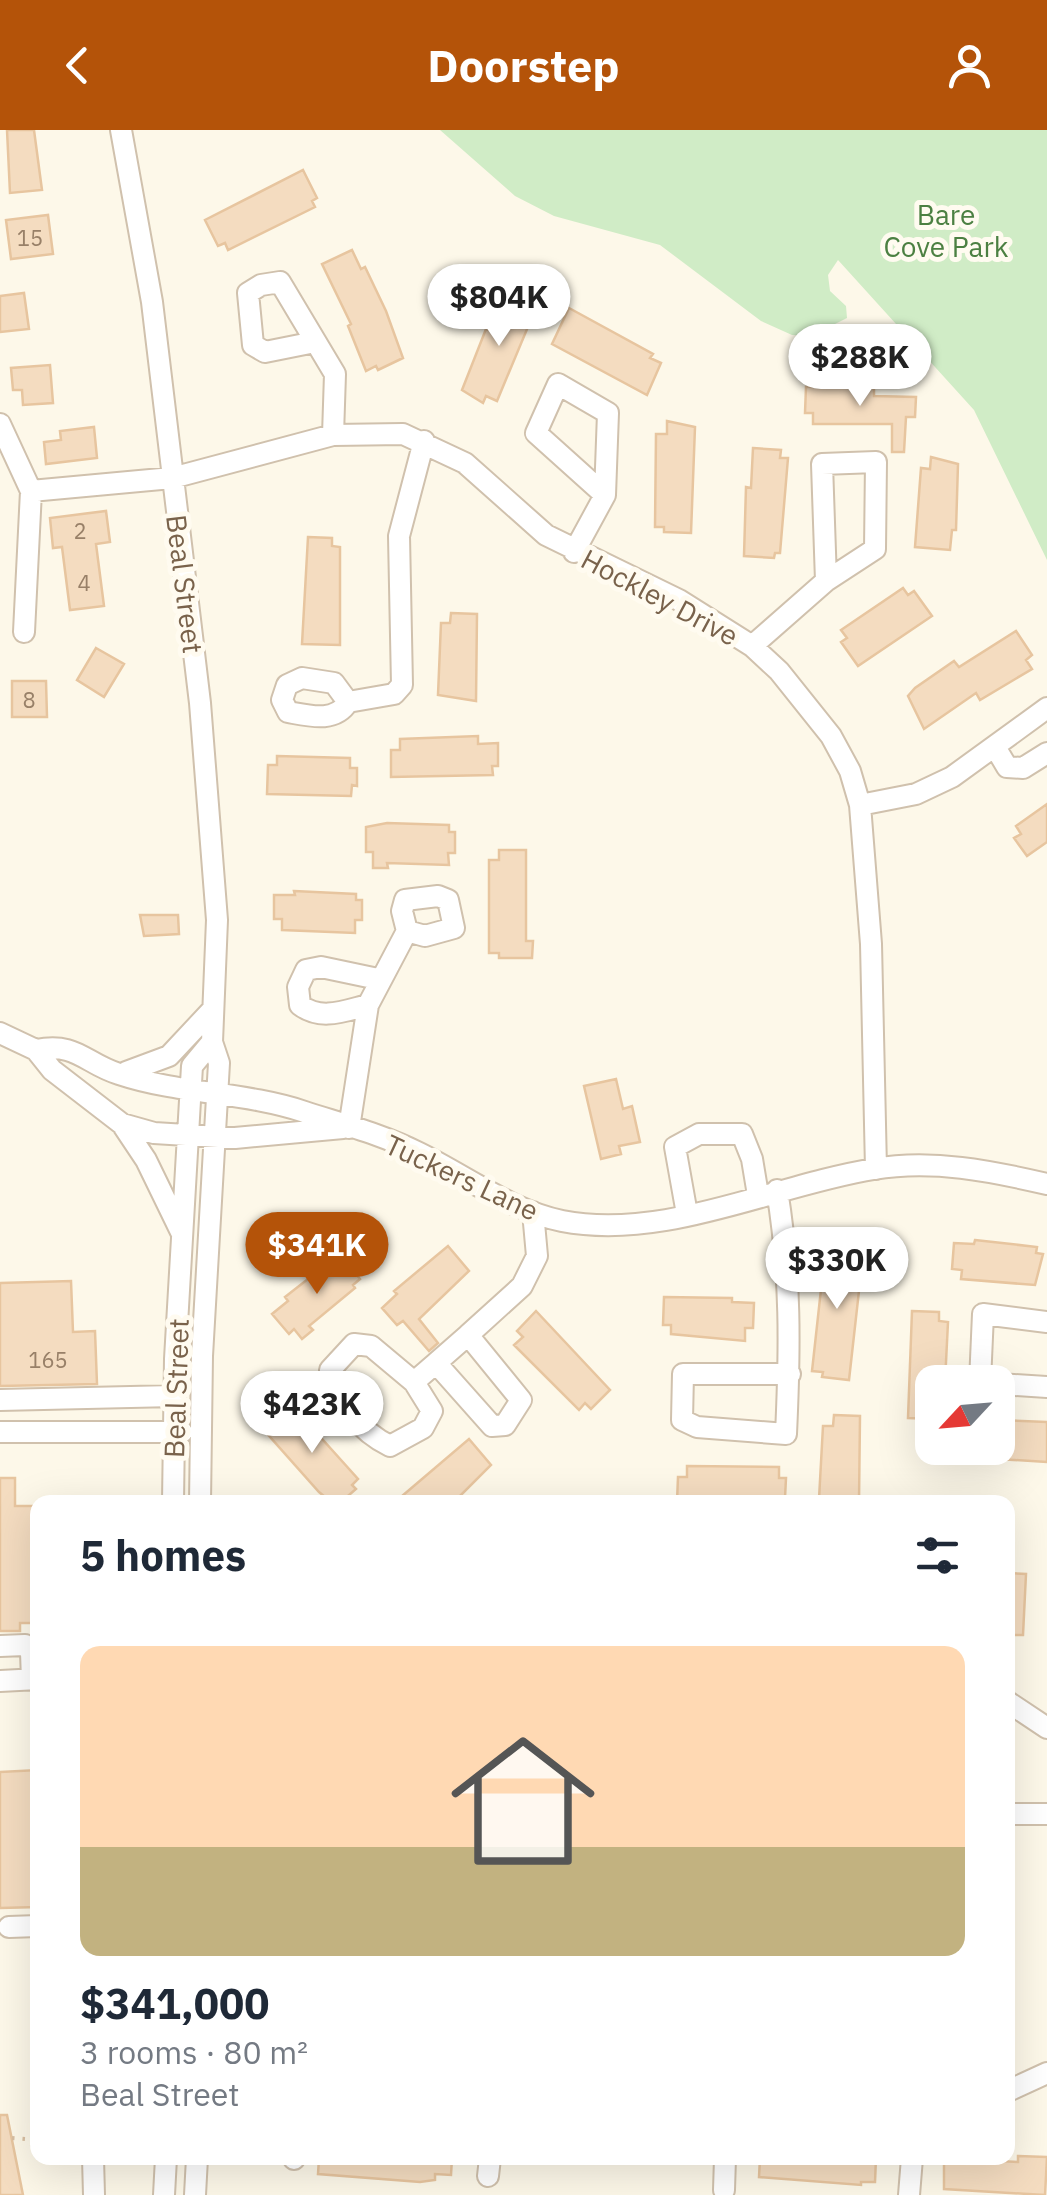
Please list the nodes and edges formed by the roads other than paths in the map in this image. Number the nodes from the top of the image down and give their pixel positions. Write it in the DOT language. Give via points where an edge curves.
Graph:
graph roads {
  1 [pos="121,130"];
  2 [pos="314,342"];
  3 [pos="0,424"];
  4 [pos="334,435"];
  5 [pos="424,440"];
  6 [pos="172,478"];
  7 [pos="31,491"];
  8 [pos="605,495"];
  9 [pos="574,552"];
  10 [pos="826,581"];
  11 [pos="24,632"];
  12 [pos="752,646"];
  13 [pos="348,702"];
  14 [pos="1047,708"];
  15 [pos="995,747"];
  16 [pos="1047,753"];
  17 [pos="860,805"];
  18 [pos="407,930"];
  19 [pos="378,979"];
  20 [pos="368,1005"];
  21 [pos="214,1007"];
  22 [pos="0,1034"];
  23 [pos="212,1042"];
  24 [pos="36,1050"];
  25 [pos="118,1074"];
  26 [pos="190,1088"];
  27 [pos="217,1092"];
  28 [pos="122,1124"];
  29 [pos="350,1128"];
  30 [pos="190,1138"];
  31 [pos="216,1139"];
  32 [pos="876,1168"];
  33 [pos="1047,1184"];
  34 [pos="768,1193"];
  35 [pos="534,1212"];
  36 [pos="687,1214"];
  37 [pos="183,1237"];
  38 [pos="1047,1322"];
  39 [pos="468,1335"];
  40 [pos="436,1363"];
  41 [pos="980,1365"];
  42 [pos="790,1374"];
  43 [pos="414,1382"];
  44 [pos="1015,1385"];
  45 [pos="1047,1387"];
  46 [pos="174,1396"];
  47 [pos="0,1400"];
  48 [pos="0,1432"];
  49 [pos="199,1432"];
  50 [pos="172,1433"];
  51 [pos="173,1495"];
  52 [pos="200,1495"];
  53 [pos="0,1646"];
  54 [pos="30,1651"];
  55 [pos="30,1679"];
  56 [pos="0,1681"];
  57 [pos="1015,1707"];
  58 [pos="1047,1728"];
  59 [pos="1015,1814"];
  60 [pos="1047,1814"];
  61 [pos="30,1926"];
  62 [pos="9,1927"];
  63 [pos="1047,2072"];
  64 [pos="1015,2088"];
  65 [pos="93,2165"];
  66 [pos="166,2165"];
  67 [pos="197,2165"];
  68 [pos="725,2165"];
  69 [pos="911,2165"];
  70 [pos="724,2190"];
  71 [pos="94,2195"];
  72 [pos="164,2195"];
  73 [pos="195,2195"];
  74 [pos="909,2195"];
  1 -- 6 [label="street, Beal Street" via="152,302"];
  2 -- 4 [label="street" via="336,374"];
  3 -- 7 [label="street"];
  4 -- 5 [label="street, Hockley Drive" via="374,431"];
  4 -- 6 [label="street, Hockley Drive"];
  5 -- 9 [label="street, Hockley Drive" via="466,462"];
  5 -- 13 [label="street" via="399,536 402,685 394,694"];
  6 -- 7 [label="street, Hockley Drive"];
  6 -- 21 [label="street, Beal Street" via="208,788 217,920"];
  7 -- 11 [label="street"];
  8 -- 8 [label="street" via="608,413 558,384 536,433"];
  8 -- 9 [label="street"];
  9 -- 12 [label="street, Hockley Drive" via="679,600"];
  10 -- 10 [label="street" via="822,464 876,462 875,549"];
  10 -- 12 [label="street"];
  12 -- 17 [label="street, Hockley Drive" via="780,670 831,736"];
  14 -- 15 [label="street"];
  15 -- 16 [label="street" via="1007,767 1023,768"];
  15 -- 17 [label="street" via="916,794"];
  17 -- 32 [label="street, Hockley Drive"];
  18 -- 19 [label="street"];
  19 -- 20 [label="street"];
  19 -- 20 [label="street" via="320,966 306,970 298,987 300,1004 311,1013"];
  20 -- 29 [label="street"];
  21 -- 23 [label="street, Beal Street"];
  21 -- 25 [label="street" via="169,1056"];
  22 -- 24 [label="street"];
  23 -- 26 [label="street, Beal Street" via="192,1066"];
  23 -- 27 [label="street, Beal Street"];
  24 -- 25 [label="street, Tuckers Lane" via="62,1045"];
  24 -- 28 [label="street"];
  25 -- 26 [label="street, Tuckers Lane"];
  26 -- 27 [label="street, Tuckers Lane"];
  26 -- 30 [label="street, Beal Street"];
  27 -- 29 [label="street, Tuckers Lane"];
  27 -- 31 [label="street, Beal Street"];
  28 -- 30 [label="street, Tuckers Lane"];
  28 -- 37 [label="street"];
  29 -- 31 [label="street, Tuckers Lane"];
  29 -- 35 [label="street, Tuckers Lane" via="417,1152"];
  30 -- 31 [label="street, Tuckers Lane"];
  30 -- 37 [label="street, Beal Street"];
  31 -- 49 [label="street, Beal Street"];
  32 -- 33 [label="street, Tuckers Lane" via="946,1166"];
  32 -- 34 [label="street, Tuckers Lane"];
  34 -- 36 [label="street, Tuckers Lane"];
  34 -- 36 [label="street" via="742,1134 699,1134 674,1147"];
  34 -- 42 [label="street" via="790,1286"];
  35 -- 36 [label="street, Tuckers Lane" via="597,1224"];
  35 -- 39 [label="street" via="537,1256 522,1286"];
  37 -- 46 [label="street, Beal Street"];
  38 -- 41 [label="street" via="982,1314"];
  39 -- 40 [label="street"];
  39 -- 40 [label="street" via="521,1400 505,1426 492,1426"];
  40 -- 43 [label="street"];
  42 -- 42 [label="street" via="683,1374 682,1420 786,1434"];
  43 -- 43 [label="street" via="371,1346 354,1344 330,1370 346,1408 390,1446 423,1428 432,1411"];
  44 -- 45 [label="street"];
  46 -- 47 [label="street"];
  46 -- 50 [label="street, Beal Street"];
  48 -- 50 [label="street"];
  49 -- 50 [label="street"];
  49 -- 52 [label="street, Beal Street"];
  50 -- 51 [label="street, Beal Street"];
  53 -- 54 [label="street"];
  55 -- 56 [label="street"];
  57 -- 58 [label="street"];
  59 -- 60 [label="street"];
  61 -- 62 [label="street"];
  63 -- 64 [label="street"];
  65 -- 71 [label="street"];
  66 -- 72 [label="street"];
  67 -- 73 [label="street"];
  68 -- 70 [label="street"];
  69 -- 74 [label="street"];
}
